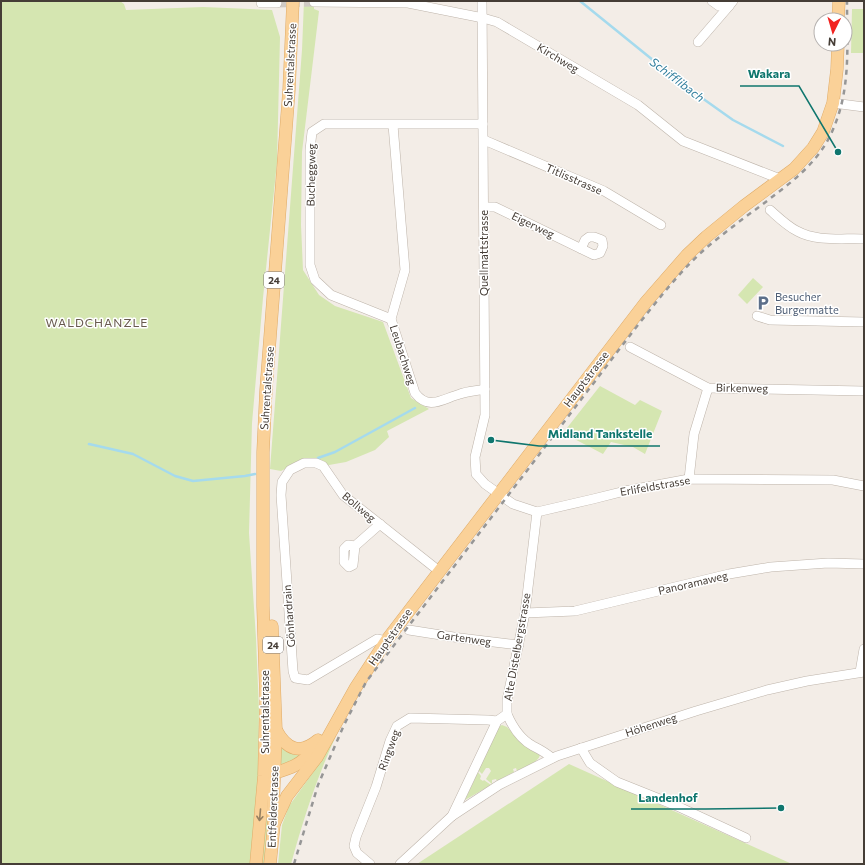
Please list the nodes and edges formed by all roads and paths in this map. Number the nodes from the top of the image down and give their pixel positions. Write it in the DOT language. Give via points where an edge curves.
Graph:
graph roads {
  1 [pos="293,1"];
  2 [pos="482,1"];
  3 [pos="712,1"];
  4 [pos="839,1"];
  5 [pos="314,2"];
  6 [pos="261,3"];
  7 [pos="278,4"];
  8 [pos="731,4"];
  9 [pos="838,12"];
  10 [pos="483,18"];
  11 [pos="698,42"];
  12 [pos="838,52"];
  13 [pos="833,103"];
  14 [pos="864,107"];
  15 [pos="483,124"];
  16 [pos="393,125"];
  17 [pos="484,140"];
  18 [pos="780,179"];
  19 [pos="484,207"];
  20 [pos="770,210"];
  21 [pos="662,225"];
  22 [pos="864,239"];
  23 [pos="581,249"];
  24 [pos="757,316"];
  25 [pos="391,319"];
  26 [pos="864,322"];
  27 [pos="630,347"];
  28 [pos="708,388"];
  29 [pos="485,389"];
  30 [pos="864,391"];
  31 [pos="304,464"];
  32 [pos="689,479"];
  33 [pos="864,486"];
  34 [pos="499,494"];
  35 [pos="537,512"];
  36 [pos="380,524"];
  37 [pos="355,546"];
  38 [pos="263,559"];
  39 [pos="864,564"];
  40 [pos="439,571"];
  41 [pos="525,613"];
  42 [pos="409,630"];
  43 [pos="386,641"];
  44 [pos="519,645"];
  45 [pos="864,649"];
  46 [pos="862,672"];
  47 [pos="507,714"];
  48 [pos="496,721"];
  49 [pos="276,730"];
  50 [pos="332,730"];
  51 [pos="581,748"];
  52 [pos="552,758"];
  53 [pos="271,777"];
  54 [pos="302,777"];
  55 [pos="452,816"];
  56 [pos="274,824"];
  57 [pos="746,838"];
  58 [pos="256,864"];
  59 [pos="270,864"];
  60 [pos="370,864"];
  61 [pos="400,864"];
  1 -- 38 [label="main road, Suhrentalstrasse / 24" via="289,90 266,390 262,482"];
  2 -- 10 [label="street, Quellmattstrasse"];
  3 -- 8 [label="street" via="719,6"];
  4 -- 9 [label="main road"];
  5 -- 10 [label="street, Kirchweg" via="408,3"];
  6 -- 7 [label="street"];
  8 -- 11 [label="street"];
  10 -- 15 [label="street, Quellmattstrasse"];
  10 -- 18 [label="street, Kirchweg" via="497,22 638,105 683,141"];
  12 -- 13 [label="main road, Hauptstrasse"];
  13 -- 14 [label="street"];
  13 -- 18 [label="main road, Hauptstrasse" via="823,132 813,148 794,169"];
  15 -- 16 [label="street, Bucheggweg"];
  15 -- 17 [label="street, Quellmattstrasse"];
  16 -- 25 [label="street, Leubachweg" via="405,270"];
  16 -- 25 [label="street, Bucheggweg" via="324,124 312,132 310,150 310,265 315,280 331,296"];
  17 -- 19 [label="street, Quellmattstrasse"];
  17 -- 21 [label="street, Titlisstrasse" via="604,191"];
  18 -- 34 [label="main road, Hauptstrasse" via="687,255 646,302"];
  19 -- 23 [label="street, Eigerweg" via="495,207"];
  19 -- 29 [label="street, Quellmattstrasse"];
  20 -- 22 [label="street" via="788,225 810,236"];
  24 -- 26 [label="street" via="770,320"];
  25 -- 29 [label="street, Leubachweg" via="415,393 422,401 434,403 461,393"];
  27 -- 28 [label="street, Birkenweg"];
  28 -- 30 [label="street, Birkenweg"];
  28 -- 32 [label="street" via="694,434"];
  29 -- 34 [label="street, Quellmattstrasse" via="485,415 475,457 476,474 481,481"];
  31 -- 36 [label="street, Bollweg" via="316,463 323,466 343,495"];
  31 -- 43 [label="street, Gönhardrain" via="287,472 282,482 281,495 295,678 308,680 377,639"];
  32 -- 33 [label="street, Erlifeldstrasse" via="833,480"];
  32 -- 35 [label="street, Erlifeldstrasse"];
  34 -- 35 [label="street" via="513,504"];
  34 -- 40 [label="main road, Hauptstrasse"];
  35 -- 41 [label="street, Alte Distelbergstrasse"];
  36 -- 37 [label="street, Bollweg"];
  36 -- 40 [label="street, Bollweg"];
  38 -- 49 [label="main road, Entfelderstrasse / 24" via="271,614"];
  38 -- 53 [label="main road, Suhrentalstrasse / 24" via="266,699"];
  39 -- 41 [label="street, Panoramaweg" via="828,563 729,574 575,611"];
  40 -- 43 [label="main road, Hauptstrasse"];
  41 -- 44 [label="street, Alte Distelbergstrasse"];
  42 -- 44 [label="street, Gartenweg"];
  43 -- 50 [label="main road, Hauptstrasse"];
  44 -- 47 [label="street, Alte Distelbergstrasse" via="507,700"];
  45 -- 46 [label="street"];
  46 -- 51 [label="street, Höhenweg" via="767,690"];
  47 -- 48 [label="street, Alte Distelbergstrasse"];
  47 -- 52 [label="street" via="511,724 524,740 544,750"];
  48 -- 55 [label="street"];
  48 -- 60 [label="street, Ringweg" via="410,718 397,726 354,846 357,853"];
  49 -- 50 [label="main road" via="287,745 305,749"];
  49 -- 53 [label="main road, Entfelderstrasse / 24"];
  50 -- 53 [label="main road" via="300,764"];
  50 -- 54 [label="main road"];
  51 -- 52 [label="street, Höhenweg"];
  51 -- 57 [label="street" via="590,763 617,782"];
  52 -- 55 [label="street, Höhenweg" via="499,785"];
  53 -- 54 [label="main road" via="286,782"];
  53 -- 56 [label="main road, Entfelderstrasse / 24"];
  53 -- 58 [label="main road, Entfelderstrasse / 24, one-way"];
  54 -- 56 [label="main road" via="285,801"];
  55 -- 61 [label="street"];
  56 -- 59 [label="main road, Entfelderstrasse / 24"];
}
